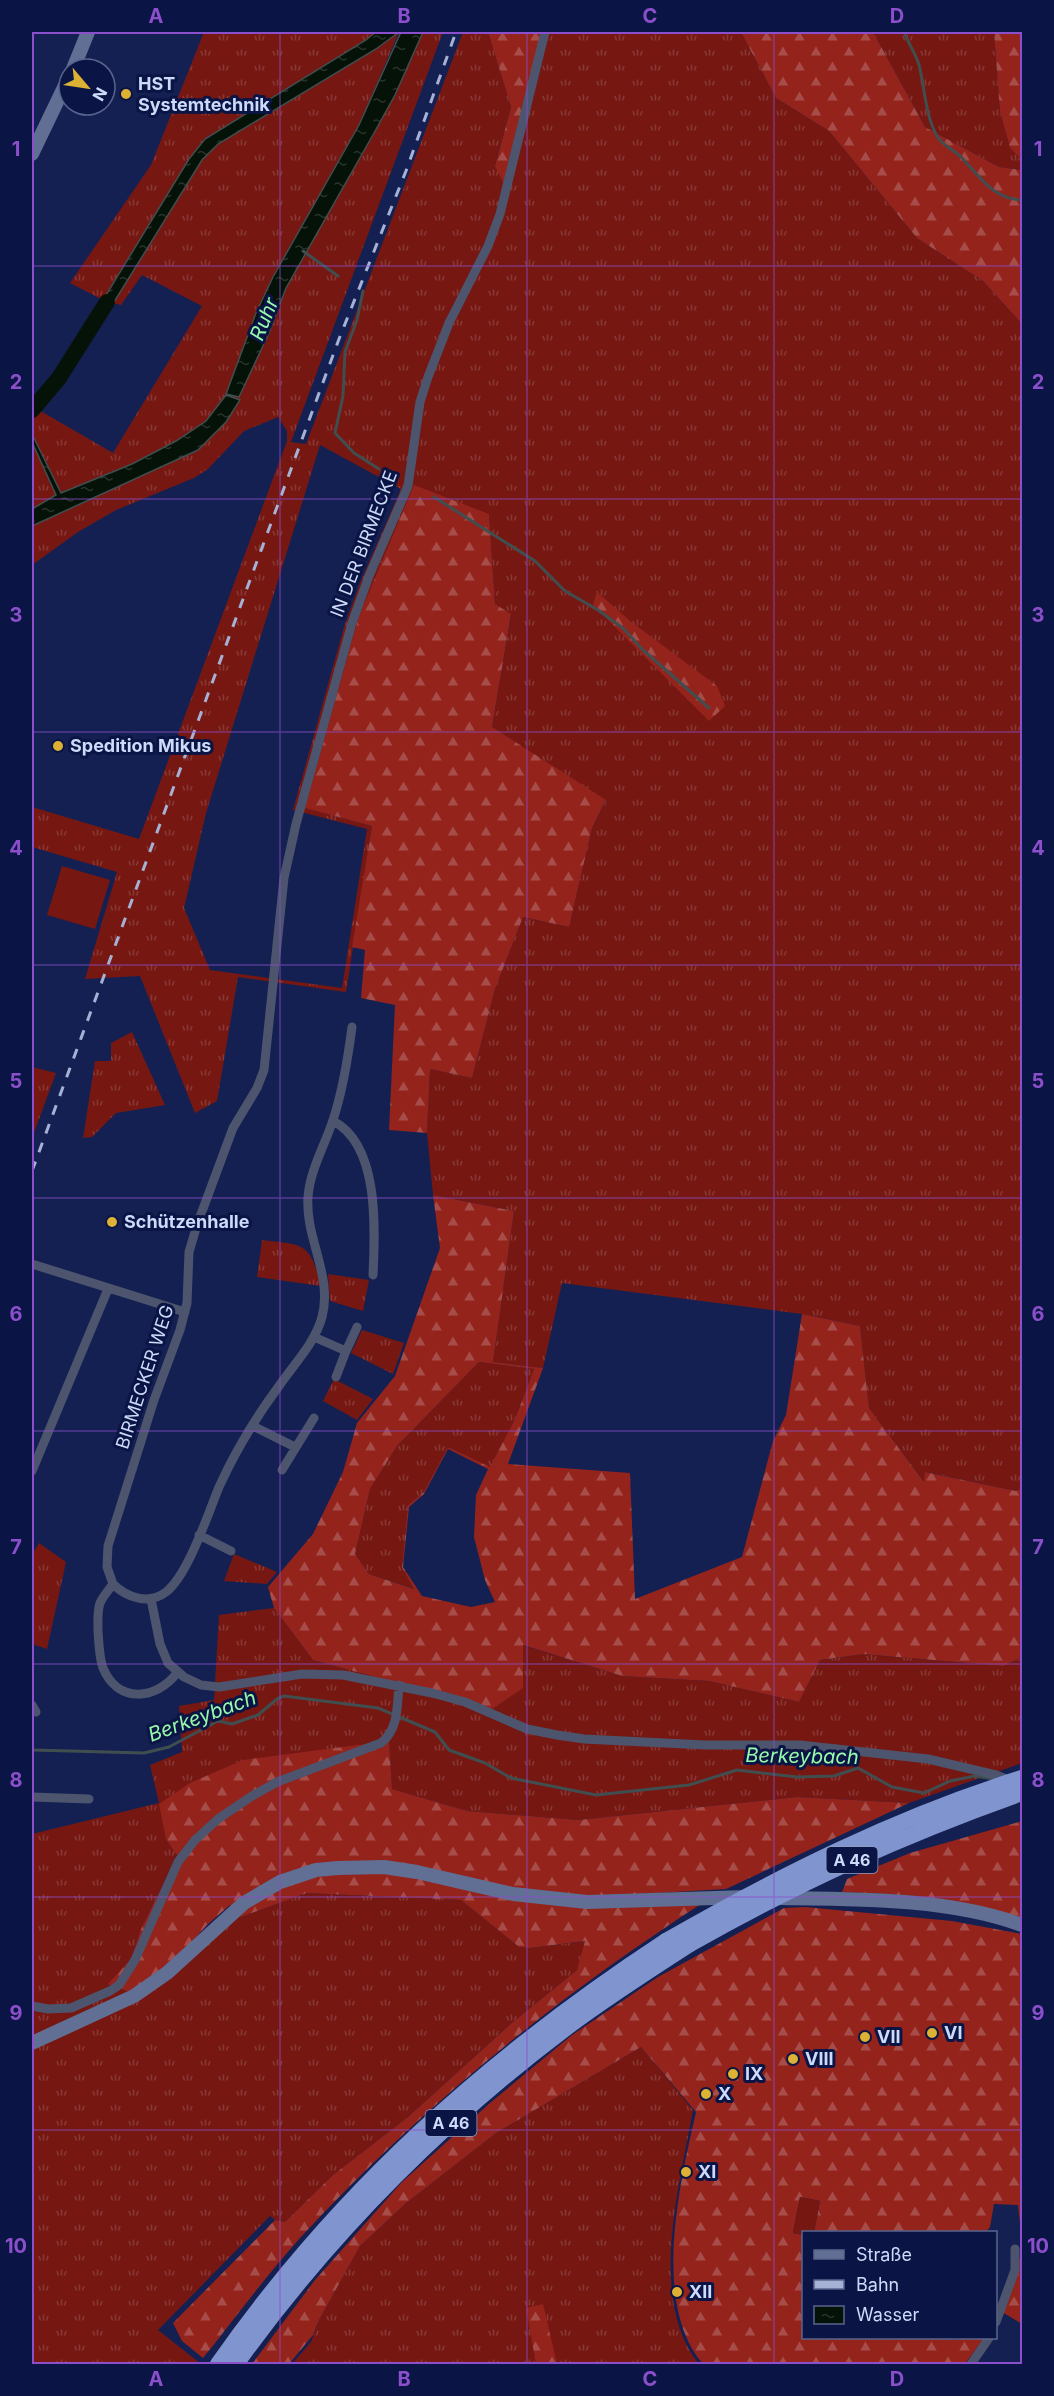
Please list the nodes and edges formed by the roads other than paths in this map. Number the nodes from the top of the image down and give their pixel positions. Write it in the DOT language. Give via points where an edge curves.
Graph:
graph roads {
  1 [pos="88,32"];
  2 [pos="545,32"];
  3 [pos="78,57"];
  4 [pos="57,102"];
  5 [pos="32,154"];
  6 [pos="273,974"];
  7 [pos="352,1027"];
  8 [pos="333,1121"];
  9 [pos="32,1264"];
  10 [pos="374,1275"];
  11 [pos="108,1289"];
  12 [pos="185,1312"];
  13 [pos="357,1327"];
  14 [pos="314,1338"];
  15 [pos="346,1352"];
  16 [pos="336,1377"];
  17 [pos="314,1418"];
  18 [pos="253,1426"];
  19 [pos="295,1447"];
  20 [pos="282,1470"];
  21 [pos="32,1471"];
  22 [pos="199,1535"];
  23 [pos="231,1551"];
  24 [pos="113,1584"];
  25 [pos="151,1599"];
  26 [pos="177,1673"];
  27 [pos="399,1684"];
  28 [pos="1023,1778"];
  29 [pos="1023,1786"];
  30 [pos="1023,1793"];
  31 [pos="32,1797"];
  32 [pos="89,1799"];
  33 [pos="1023,1925"];
  34 [pos="32,2006"];
  35 [pos="71,2008"];
  36 [pos="75,2023"];
  37 [pos="32,2043"];
  38 [pos="1016,2249"];
  39 [pos="997,2319"];
  40 [pos="988,2339"];
  41 [pos="245,2340"];
  42 [pos="218,2364"];
  43 [pos="236,2364"];
  44 [pos="971,2364"];
  1 -- 3 [label="street"];
  2 -- 6 [label="street, IN DER BIRMECKE" via="498,220 428,377 419,409 408,486 346,640 288,852"];
  4 -- 5 [label="street"];
  6 -- 12 [label="street, BIRMECKER WEG" via="264,1070 232,1128 197,1225 189,1252"];
  7 -- 8 [label="street"];
  8 -- 10 [label="street" via="351,1137 369,1179 375,1227"];
  8 -- 14 [label="street" via="317,1158 308,1196 325,1293 322,1318"];
  9 -- 11 [label="street"];
  11 -- 12 [label="street"];
  11 -- 21 [label="street"];
  12 -- 24 [label="street, BIRMECKER WEG" via="108,1546 107,1567"];
  13 -- 15 [label="street"];
  14 -- 15 [label="street"];
  14 -- 18 [label="street"];
  15 -- 16 [label="street"];
  17 -- 19 [label="street"];
  18 -- 19 [label="street"];
  18 -- 22 [label="street" via="220,1485"];
  19 -- 20 [label="street"];
  22 -- 23 [label="street"];
  22 -- 25 [label="street" via="173,1585"];
  24 -- 25 [label="street" via="132,1597"];
  24 -- 26 [label="street" via="98,1615 102,1666 108,1677 122,1690 144,1694 164,1688"];
  25 -- 26 [label="street" via="162,1650"];
  26 -- 27 [label="street" via="201,1685 219,1687 313,1673"];
  27 -- 29 [label="street" via="465,1702 527,1729 557,1735 705,1745 800,1744 939,1761"];
  27 -- 35 [label="street" via="395,1723 381,1743 265,1788 218,1819 195,1840 178,1862 128,1974 110,1991"];
  28 -- 41 [label="highway, A 46, bridge" via="936,1808 798,1869 666,1941 546,2024 381,2168 284,2277"];
  30 -- 41 [label="highway, A 46, bridge" via="890,1843 822,1874 755,1907 627,1985 507,2074 451,2123 345,2229"];
  31 -- 32 [label="street"];
  33 -- 36 [label="street" via="977,1912 899,1903 722,1896 587,1902 513,1894 384,1867 326,1869 291,1877 261,1892 232,1912 156,1982"];
  34 -- 35 [label="street"];
  35 -- 36 [label="street"];
  36 -- 37 [label="street"];
  38 -- 39 [label="street" via="1015,2270"];
  40 -- 44 [label="street"];
  41 -- 42 [label="highway, A 46"];
  41 -- 43 [label="highway, A 46"];
}
